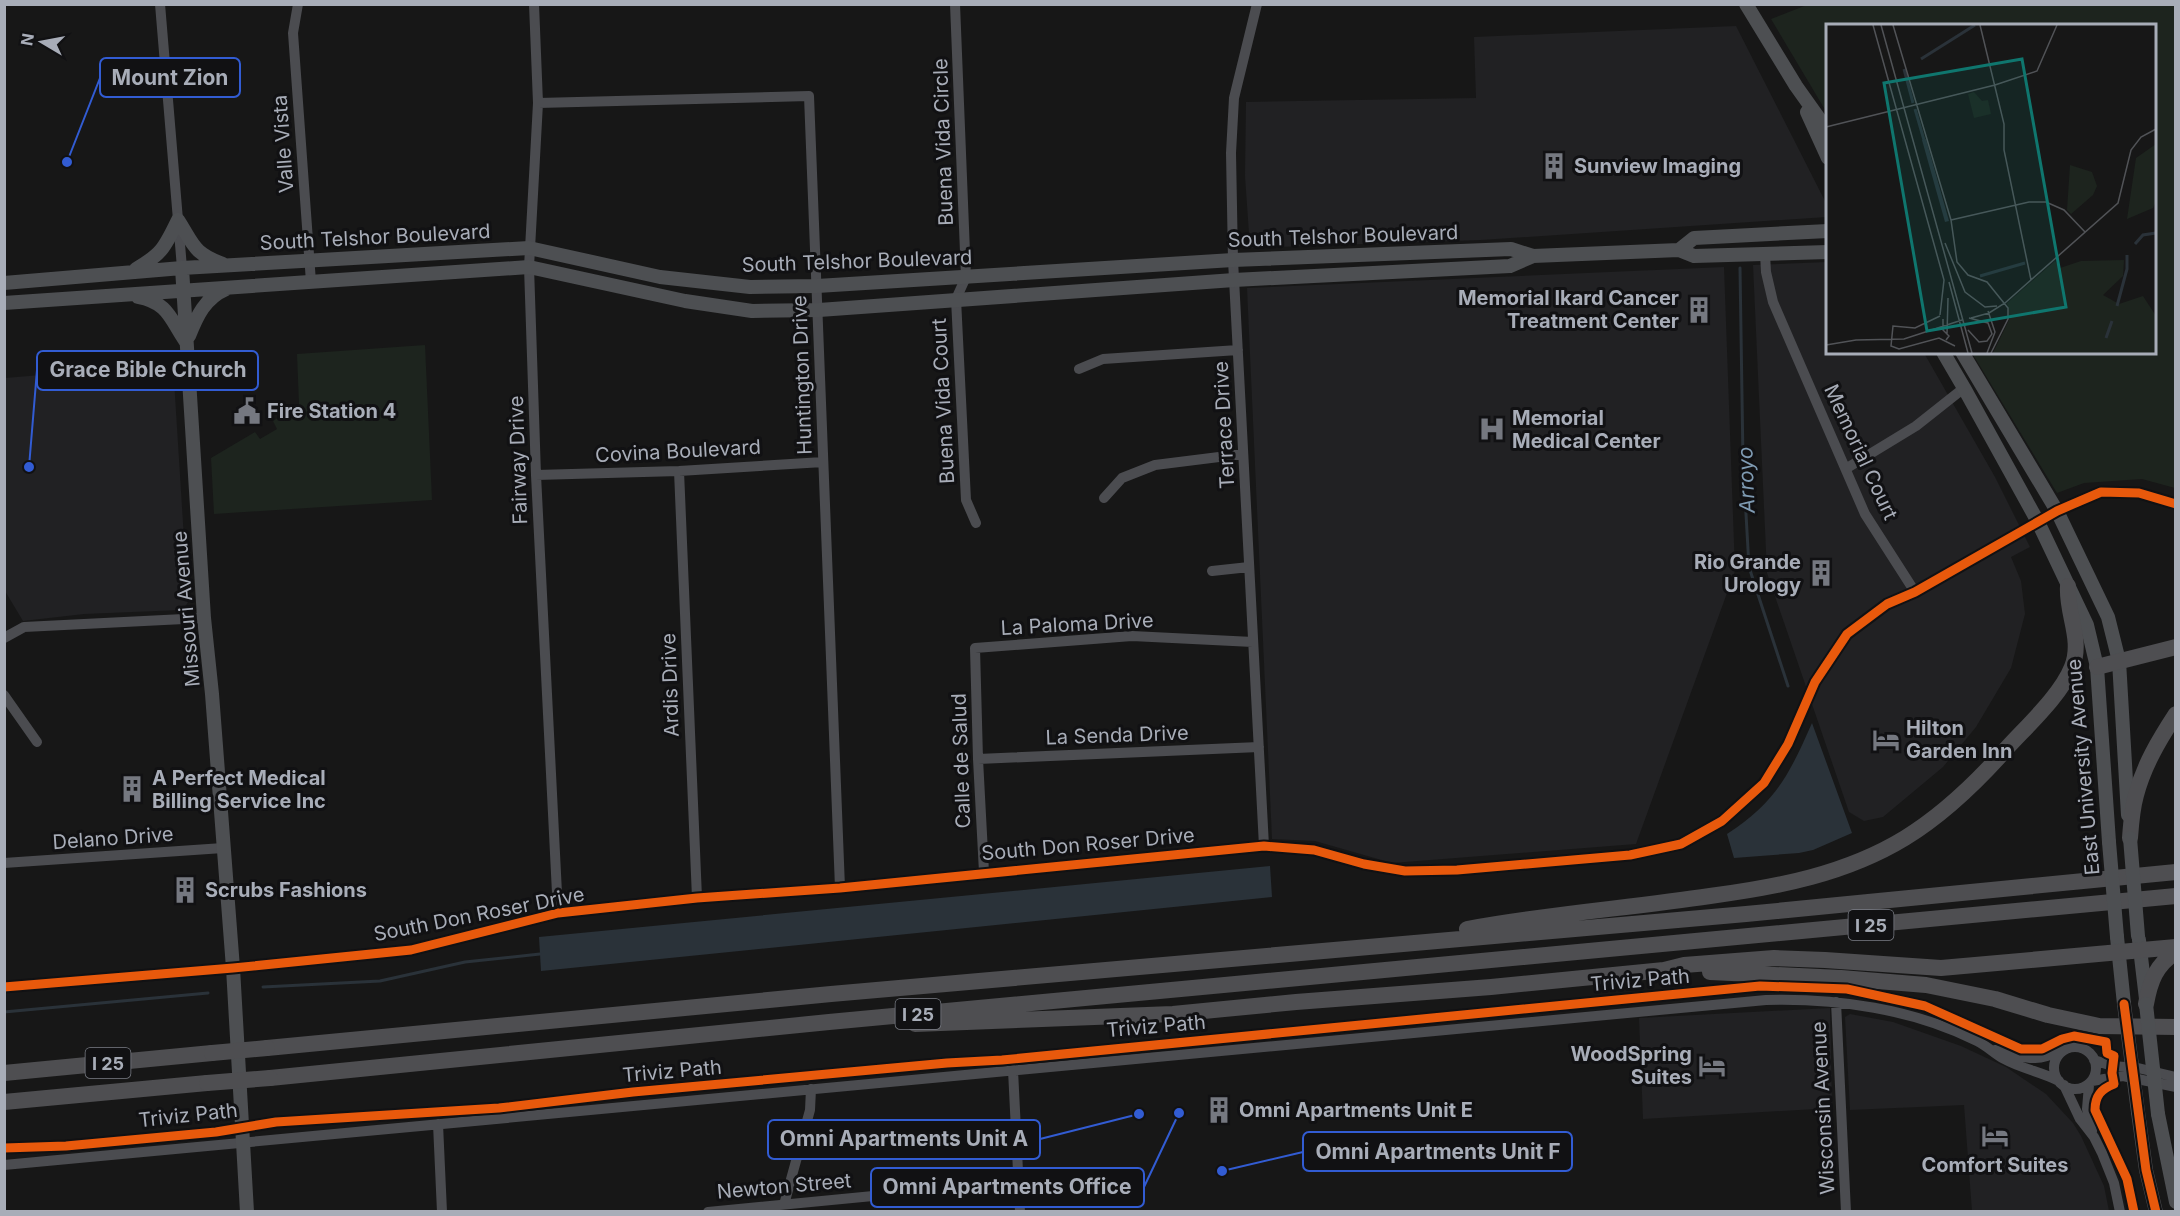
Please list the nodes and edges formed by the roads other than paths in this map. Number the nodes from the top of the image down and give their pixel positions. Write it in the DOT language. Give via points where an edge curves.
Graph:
graph roads {
  1 [pos="160,4"];
  2 [pos="298,4"];
  3 [pos="534,4"];
  4 [pos="955,4"];
  5 [pos="1257,4"];
  6 [pos="1746,4"];
  7 [pos="1796,86"];
  8 [pos="538,103"];
  9 [pos="1826,130"];
  10 [pos="1826,156"];
  11 [pos="178,220"];
  12 [pos="1826,231"];
  13 [pos="529,248"];
  14 [pos="1679,250"];
  15 [pos="1466,251"];
  16 [pos="1826,252"];
  17 [pos="1765,254"];
  18 [pos="1533,256"];
  19 [pos="1233,260"];
  20 [pos="309,261"];
  21 [pos="228,266"];
  22 [pos="529,267"];
  23 [pos="182,268"];
  24 [pos="1466,268"];
  25 [pos="131,272"];
  26 [pos="966,277"];
  27 [pos="42,280"];
  28 [pos="1234,280"];
  29 [pos="311,282"];
  30 [pos="4,283"];
  31 [pos="818,286"];
  32 [pos="229,287"];
  33 [pos="183,290"];
  34 [pos="127,294"];
  35 [pos="956,299"];
  36 [pos="48,300"];
  37 [pos="4,303"];
  38 [pos="819,310"];
  39 [pos="187,342"];
  40 [pos="1238,350"];
  41 [pos="1943,354"];
  42 [pos="1963,354"];
  43 [pos="1079,369"];
  44 [pos="1964,388"];
  45 [pos="1243,454"];
  46 [pos="823,462"];
  47 [pos="1847,468"];
  48 [pos="679,471"];
  49 [pos="536,475"];
  50 [pos="1104,498"];
  51 [pos="2175,504"];
  52 [pos="2057,511"];
  53 [pos="2038,522"];
  54 [pos="976,523"];
  55 [pos="1249,567"];
  56 [pos="1212,571"];
  57 [pos="2068,586"];
  58 [pos="1915,592"];
  59 [pos="204,618"];
  60 [pos="4,638"];
  61 [pos="1253,642"];
  62 [pos="2175,647"];
  63 [pos="975,648"];
  64 [pos="2119,661"];
  65 [pos="2097,667"];
  66 [pos="4,695"];
  67 [pos="2175,714"];
  68 [pos="37,742"];
  69 [pos="1258,747"];
  70 [pos="978,759"];
  71 [pos="2130,838"];
  72 [pos="1264,846"];
  73 [pos="223,848"];
  74 [pos="4,864"];
  75 [pos="984,872"];
  76 [pos="2175,872"];
  77 [pos="840,888"];
  78 [pos="2175,896"];
  79 [pos="697,898"];
  80 [pos="558,913"];
  81 [pos="2139,942"];
  82 [pos="2118,944"];
  83 [pos="2175,947"];
  84 [pos="1369,948"];
  85 [pos="2175,952"];
  86 [pos="233,968"];
  87 [pos="1664,970"];
  88 [pos="4,987"];
  89 [pos="1836,1002"];
  90 [pos="2146,1004"];
  91 [pos="2175,1027"];
  92 [pos="751,1030"];
  93 [pos="2067,1049"];
  94 [pos="1991,1050"];
  95 [pos="2094,1060"];
  96 [pos="1013,1070"];
  97 [pos="4,1073"];
  98 [pos="2175,1077"];
  99 [pos="2061,1083"];
  100 [pos="2090,1083"];
  101 [pos="2175,1088"];
  102 [pos="811,1089"];
  103 [pos="4,1102"];
  104 [pos="438,1124"];
  105 [pos="2094,1137"];
  106 [pos="242,1143"];
  107 [pos="4,1165"];
  108 [pos="935,1190"];
  109 [pos="2175,1202"];
  110 [pos="783,1208"];
  111 [pos="247,1212"];
  112 [pos="442,1212"];
  113 [pos="708,1212"];
  114 [pos="1020,1212"];
  115 [pos="1846,1212"];
  116 [pos="2121,1212"];
  117 [pos="2156,1212"];
  1 -- 11 [label="street, Missouri Avenue"];
  2 -- 20 [label="street, Valle Vista" via="293,33"];
  3 -- 8 [label="street, Fairway Drive"];
  4 -- 26 [label="street, Buena Vida Circle"];
  5 -- 19 [label="street, Terrace Drive" via="1232,113"];
  6 -- 7 [label="main road"];
  7 -- 9 [label="main road"];
  7 -- 10 [label="main road"];
  8 -- 13 [label="street, Fairway Drive"];
  8 -- 31 [label="street, Huntington Drive" via="809,96"];
  11 -- 21 [label="main road" via="194,248"];
  11 -- 23 [label="street, Missouri Avenue"];
  11 -- 25 [label="main road" via="156,258"];
  12 -- 14 [label="main road, South Telshor Boulevard" via="1694,238"];
  13 -- 20 [label="main road, South Telshor Boulevard"];
  13 -- 22 [label="street, Fairway Drive"];
  13 -- 31 [label="main road, South Telshor Boulevard" via="660,277 750,287"];
  14 -- 17 [label="main road, South Telshor Boulevard" via="1694,256"];
  14 -- 18 [label="main road, South Telshor Boulevard"];
  15 -- 18 [label="main road, South Telshor Boulevard" via="1511,249"];
  15 -- 19 [label="main road, South Telshor Boulevard"];
  15 -- 24 [label="main road"];
  16 -- 17 [label="main road, South Telshor Boulevard"];
  17 -- 47 [label="street, Memorial Court" via="1773,302"];
  18 -- 24 [label="main road, South Telshor Boulevard" via="1510,266"];
  19 -- 26 [label="main road, South Telshor Boulevard"];
  19 -- 28 [label="street, Terrace Drive"];
  20 -- 21 [label="main road, South Telshor Boulevard"];
  20 -- 29 [label="street, Valle Vista"];
  21 -- 23 [label="main road, South Telshor Boulevard"];
  22 -- 29 [label="main road, South Telshor Boulevard"];
  22 -- 38 [label="main road, South Telshor Boulevard" via="685,301 752,310"];
  22 -- 49 [label="street, Fairway Drive"];
  23 -- 25 [label="main road, South Telshor Boulevard"];
  23 -- 33 [label="main road, Missouri Avenue"];
  24 -- 28 [label="main road, South Telshor Boulevard"];
  25 -- 27 [label="main road, South Telshor Boulevard"];
  26 -- 31 [label="main road, South Telshor Boulevard"];
  26 -- 35 [label="street, Buena Vida Court"];
  27 -- 30 [label="main road, South Telshor Boulevard"];
  27 -- 36 [label="street"];
  28 -- 35 [label="main road, South Telshor Boulevard"];
  28 -- 40 [label="street, Terrace Drive"];
  29 -- 32 [label="main road, South Telshor Boulevard"];
  31 -- 38 [label="street, Huntington Drive"];
  32 -- 33 [label="main road, South Telshor Boulevard"];
  32 -- 39 [label="main road" via="203,306"];
  33 -- 34 [label="main road, South Telshor Boulevard"];
  33 -- 39 [label="main road, Missouri Avenue"];
  34 -- 36 [label="main road, South Telshor Boulevard"];
  34 -- 39 [label="main road" via="164,306"];
  35 -- 38 [label="main road, South Telshor Boulevard"];
  35 -- 54 [label="street, Buena Vida Court" via="966,500"];
  36 -- 37 [label="main road, South Telshor Boulevard"];
  38 -- 46 [label="street, Huntington Drive"];
  39 -- 59 [label="main road, Missouri Avenue"];
  40 -- 43 [label="street" via="1103,359"];
  40 -- 45 [label="street, Terrace Drive"];
  41 -- 44 [label="main road, East University Avenue"];
  42 -- 52 [label="main road, East University Avenue"];
  44 -- 47 [label="street" via="1916,426"];
  44 -- 53 [label="main road, East University Avenue"];
  45 -- 50 [label="street" via="1155,465 1122,477"];
  45 -- 55 [label="street, Terrace Drive"];
  46 -- 48 [label="street, Covina Boulevard"];
  46 -- 77 [label="street, Huntington Drive"];
  47 -- 58 [label="street, Memorial Court" via="1865,514"];
  48 -- 49 [label="street, Covina Boulevard"];
  48 -- 79 [label="street, Ardis Drive"];
  49 -- 80 [label="street, Fairway Drive"];
  51 -- 52 [label="street, South Don Roser Drive" via="2139,493 2101,492"];
  52 -- 53 [label="street, South Don Roser Drive"];
  52 -- 64 [label="main road, East University Avenue" via="2108,617"];
  53 -- 57 [label="main road, East University Avenue"];
  53 -- 58 [label="street, South Don Roser Drive"];
  55 -- 56 [label="street"];
  55 -- 61 [label="street, Terrace Drive"];
  57 -- 65 [label="main road, East University Avenue" via="2087,625"];
  57 -- 84 [label="highway" via="2077,642 2072,666 2061,686 1985,772 1937,816 1904,838 1808,879 1690,900 1484,926"];
  58 -- 72 [label="street, South Don Roser Drive" via="1887,604 1847,634 1815,682 1788,744 1764,783 1722,821 1681,844 1630,855 1405,871 1314,850"];
  59 -- 60 [label="street" via="24,627"];
  59 -- 73 [label="main road, Missouri Avenue"];
  61 -- 63 [label="street, La Paloma Drive" via="1132,636"];
  61 -- 69 [label="street, Terrace Drive"];
  62 -- 64 [label="highway"];
  63 -- 70 [label="street, Calle de Salud"];
  64 -- 65 [label="highway"];
  64 -- 71 [label="main road, East University Avenue"];
  65 -- 82 [label="main road, East University Avenue, bridge"];
  66 -- 68 [label="street"];
  67 -- 71 [label="highway" via="2148,760 2135,797"];
  69 -- 70 [label="street, La Senda Drive"];
  69 -- 72 [label="street, Terrace Drive"];
  70 -- 75 [label="street, Calle de Salud"];
  71 -- 81 [label="main road, East University Avenue, bridge"];
  72 -- 75 [label="street, South Don Roser Drive"];
  73 -- 74 [label="street, Delano Drive"];
  73 -- 86 [label="main road, Missouri Avenue"];
  75 -- 77 [label="street, South Don Roser Drive"];
  76 -- 84 [label="highway, I 25"];
  77 -- 79 [label="street, South Don Roser Drive"];
  78 -- 92 [label="highway, I 25"];
  79 -- 80 [label="street, South Don Roser Drive"];
  80 -- 86 [label="street, South Don Roser Drive" via="411,950"];
  81 -- 82 [label="highway"];
  81 -- 83 [label="highway"];
  81 -- 90 [label="main road, East University Avenue"];
  82 -- 87 [label="highway" via="1941,968 1774,958"];
  82 -- 117 [label="main road, East University Avenue, bridge" via="2146,1170"];
  84 -- 97 [label="highway, I 25, bridge" via="819,995"];
  85 -- 90 [label="highway" via="2155,972"];
  86 -- 88 [label="street, South Don Roser Drive"];
  86 -- 106 [label="main road, Missouri Avenue"];
  87 -- 91 [label="highway" via="1926,985 2099,1026"];
  87 -- 92 [label="highway" via="1173,1014"];
  89 -- 94 [label="street" via="1922,1020"];
  89 -- 96 [label="street" via="1727,1003"];
  89 -- 115 [label="street, Wisconsin Avenue"];
  90 -- 109 [label="main road, East University Avenue, bridge" via="2158,1114"];
  92 -- 103 [label="highway, I 25, bridge"];
  93 -- 94 [label="street" via="2032,1060"];
  93 -- 95 [label="street" via="2083,1049"];
  93 -- 99 [label="street" via="2055,1066"];
  94 -- 99 [label="street"];
  95 -- 98 [label="street"];
  95 -- 100 [label="street" via="2096,1071"];
  96 -- 102 [label="street"];
  96 -- 114 [label="street"];
  99 -- 100 [label="street" via="2079,1089"];
  99 -- 105 [label="street"];
  100 -- 101 [label="street" via="2123,1076"];
  100 -- 105 [label="street" via="2087,1109"];
  102 -- 104 [label="street"];
  102 -- 110 [label="street" via="810,1110"];
  104 -- 106 [label="street"];
  104 -- 112 [label="street"];
  105 -- 116 [label="street" via="2110,1170"];
  106 -- 107 [label="street"];
  106 -- 111 [label="main road, Missouri Avenue"];
  108 -- 110 [label="street, Newton Street"];
  110 -- 113 [label="street, Newton Street"];
}
